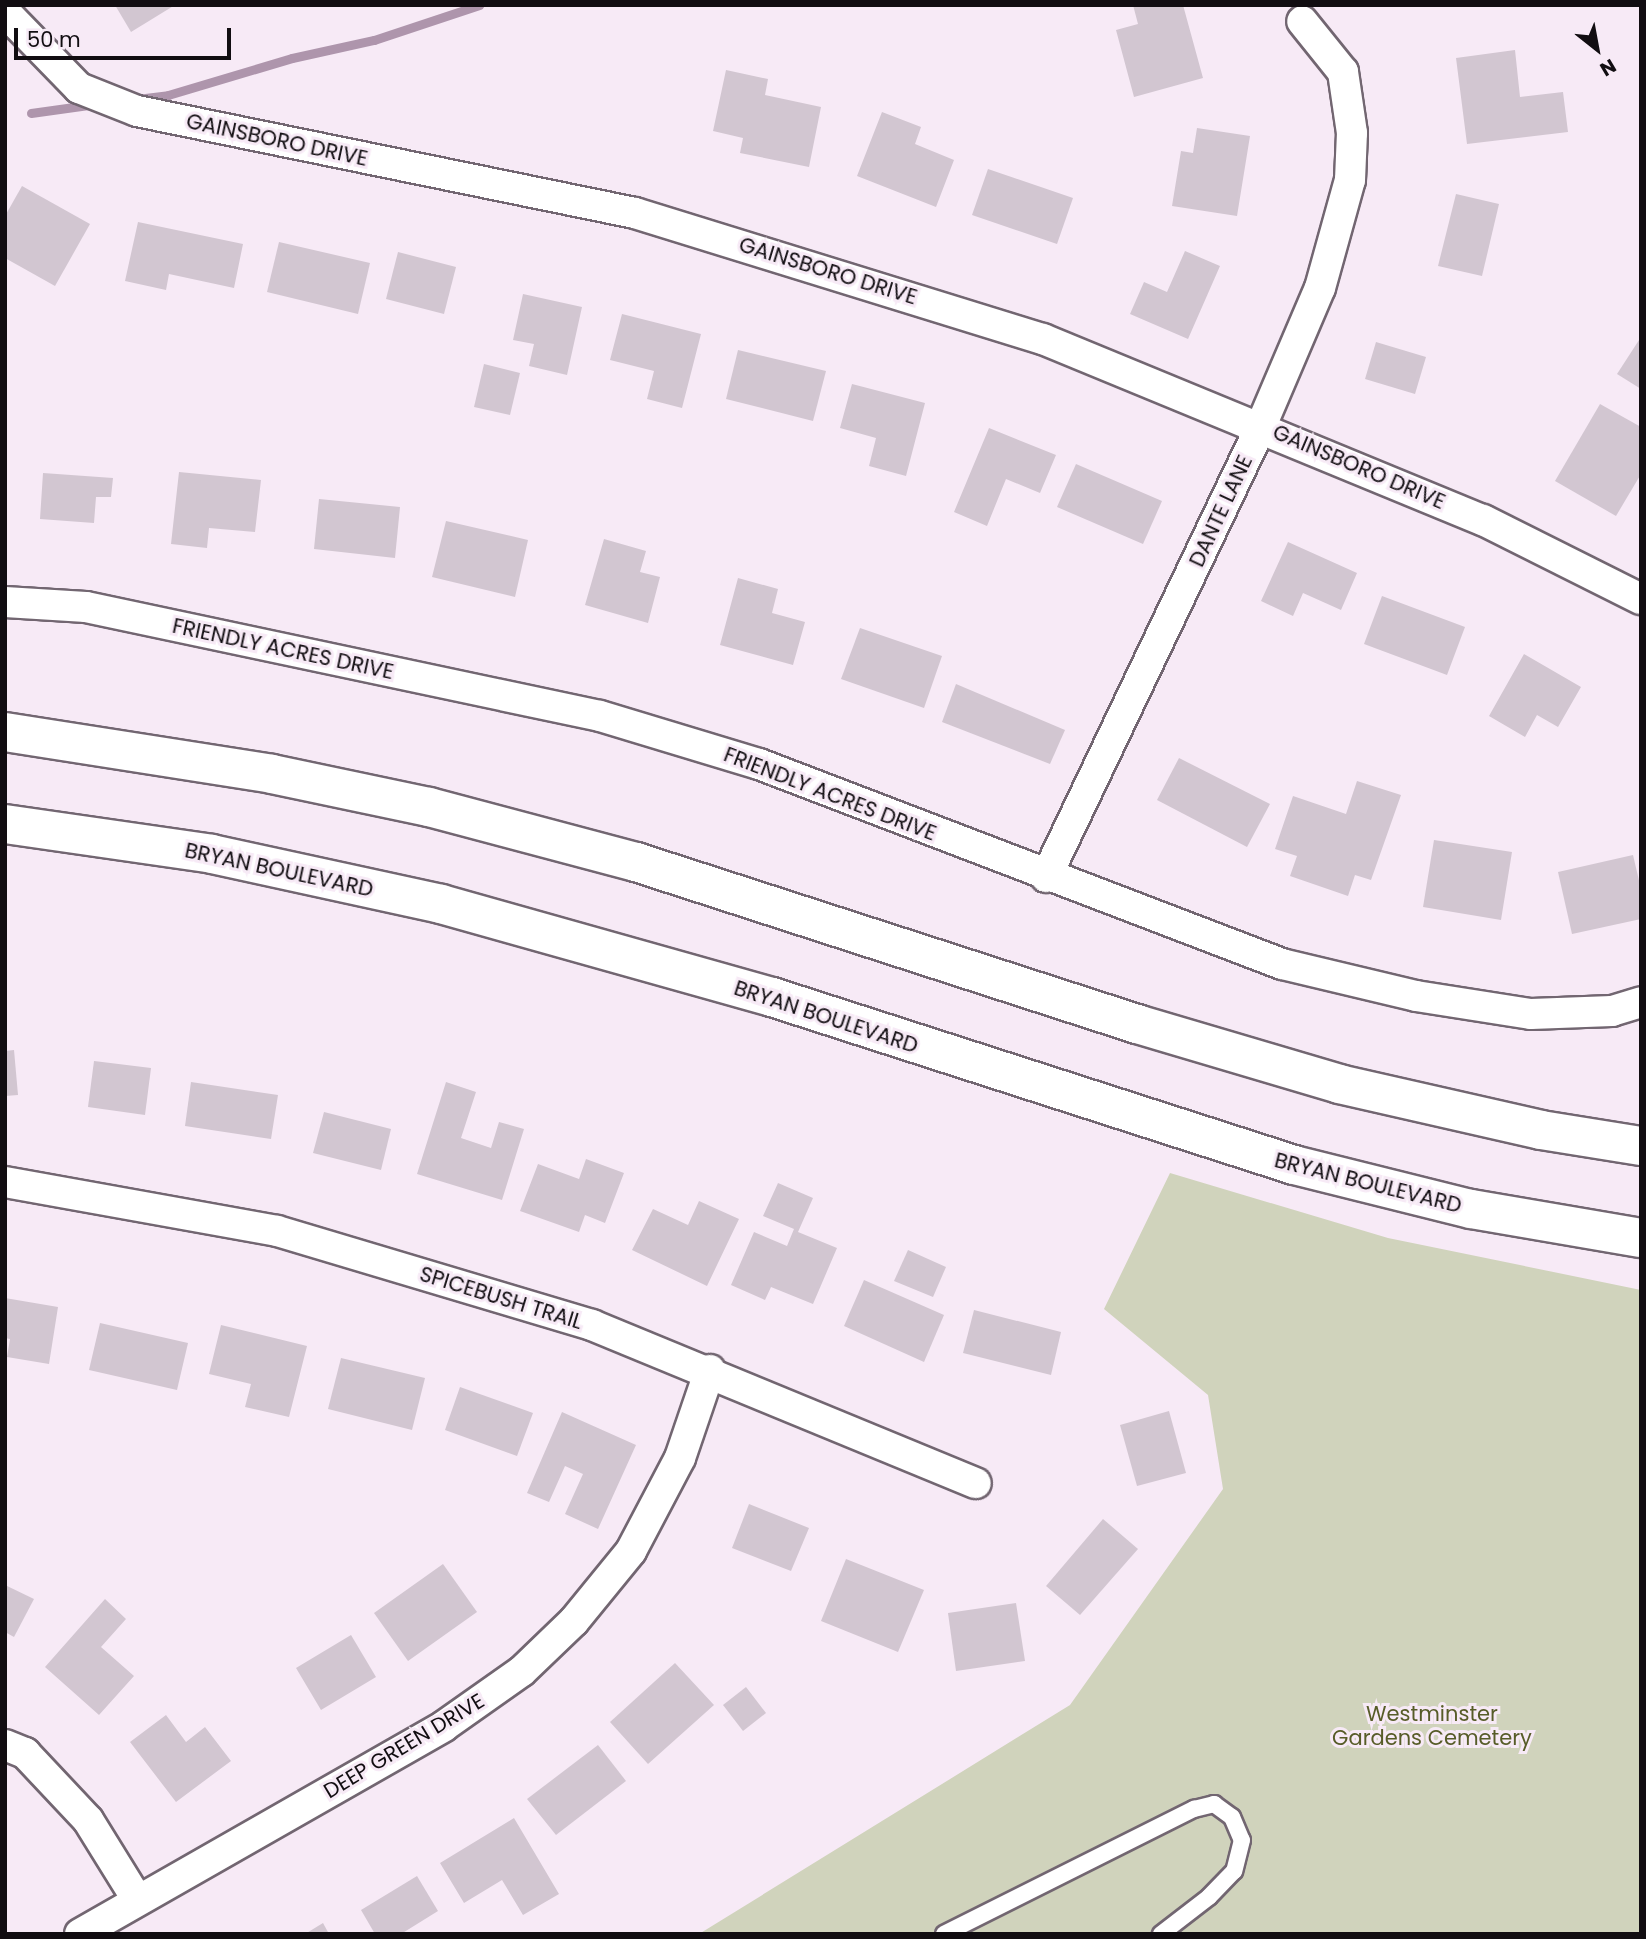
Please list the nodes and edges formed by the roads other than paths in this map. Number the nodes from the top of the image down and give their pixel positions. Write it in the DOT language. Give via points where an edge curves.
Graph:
graph roads {
  1 [pos="5,12"];
  2 [pos="1302,21"];
  3 [pos="1261,426"];
  4 [pos="1641,600"];
  5 [pos="5,602"];
  6 [pos="5,733"];
  7 [pos="5,824"];
  8 [pos="125,839"];
  9 [pos="5,845"];
  10 [pos="1046,877"];
  11 [pos="1641,1002"];
  12 [pos="1641,1146"];
  13 [pos="5,1182"];
  14 [pos="1641,1238"];
  15 [pos="710,1370"];
  16 [pos="976,1483"];
  17 [pos="5,1745"];
  18 [pos="137,1899"];
  19 [pos="80,1934"];
  20 [pos="944,1934"];
  21 [pos="1161,1934"];
  1 -- 3 [label="street, GAINSBORO DRIVE" via="79,88 137,111 635,213 1043,339"];
  2 -- 3 [label="street, DANTE LANE" via="1343,72 1352,133 1350,180 1320,288"];
  3 -- 4 [label="street, GAINSBORO DRIVE" via="1483,520"];
  3 -- 10 [label="street, DANTE LANE"];
  5 -- 10 [label="street, FRIENDLY ACRES DRIVE" via="86,607 600,716 759,764"];
  6 -- 12 [label="highway" via="272,774 441,810 676,873 1137,1024 1339,1084 1500,1121"];
  7 -- 8 [label="highway, BRYAN BOULEVARD"];
  8 -- 9 [label="highway"];
  8 -- 14 [label="highway, BRYAN BOULEVARD" via="468,912 772,997 1308,1169 1471,1209"];
  10 -- 11 [label="street, FRIENDLY ACRES DRIVE" via="1282,964 1416,996 1531,1014 1612,1011"];
  13 -- 15 [label="street, SPICEBUSH TRAIL" via="277,1231 592,1325"];
  15 -- 16 [label="street, SPICEBUSH TRAIL"];
  15 -- 18 [label="street, DEEP GREEN DRIVE" via="680,1458 631,1551 574,1621 522,1671 444,1726"];
  17 -- 18 [label="street" via="25,1754 88,1820"];
  18 -- 19 [label="street, DEEP GREEN DRIVE"];
  20 -- 21 [label="lane" via="1194,1809 1214,1804 1232,1817 1242,1840 1234,1871"];
}
